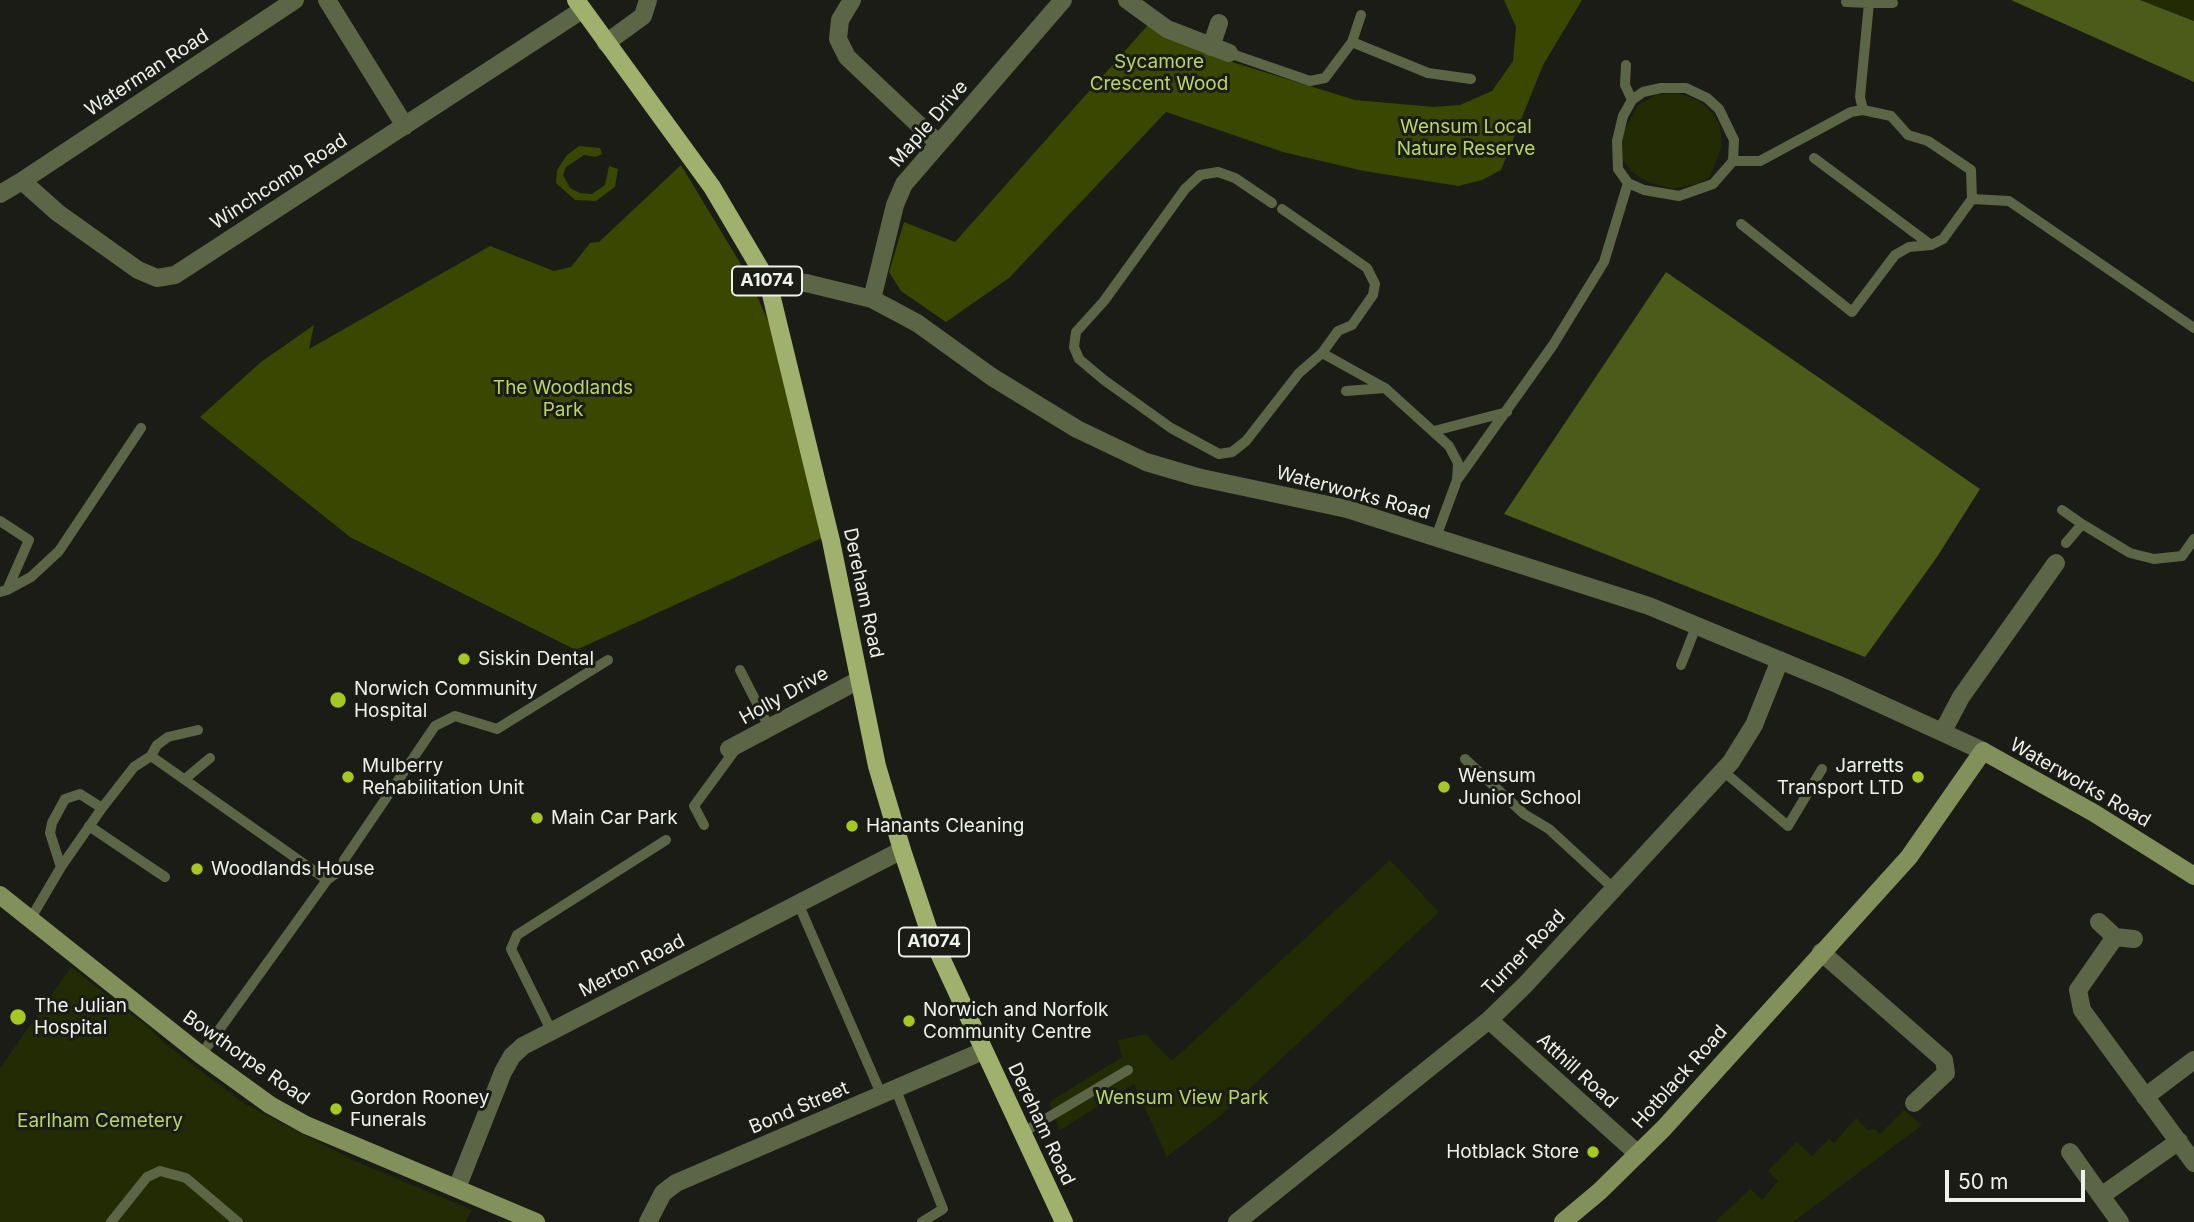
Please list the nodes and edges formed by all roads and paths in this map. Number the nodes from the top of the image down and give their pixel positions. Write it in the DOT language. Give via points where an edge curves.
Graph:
graph roads {
  1 [pos="295,0"];
  2 [pos="327,0"];
  3 [pos="648,0"];
  4 [pos="852,0"];
  5 [pos="1063,0"];
  6 [pos="1127,0"];
  7 [pos="1846,2"];
  8 [pos="1869,3"];
  9 [pos="1893,3"];
  10 [pos="579,5"];
  11 [pos="1361,15"];
  12 [pos="1219,23"];
  13 [pos="1352,42"];
  14 [pos="606,43"];
  15 [pos="1211,47"];
  16 [pos="1230,53"];
  17 [pos="1626,65"];
  18 [pos="1471,79"];
  19 [pos="1632,100"];
  20 [pos="1863,110"];
  21 [pos="405,126"];
  22 [pos="938,143"];
  23 [pos="1814,158"];
  24 [pos="1734,161"];
  25 [pos="22,181"];
  26 [pos="1628,183"];
  27 [pos="0,194"];
  28 [pos="1972,199"];
  29 [pos="1741,225"];
  30 [pos="1931,245"];
  31 [pos="768,282"];
  32 [pos="872,299"];
  33 [pos="2194,328"];
  34 [pos="1322,353"];
  35 [pos="1385,388"];
  36 [pos="1346,391"];
  37 [pos="1507,412"];
  38 [pos="141,428"];
  39 [pos="1434,431"];
  40 [pos="1457,480"];
  41 [pos="2062,510"];
  42 [pos="0,521"];
  43 [pos="2082,524"];
  44 [pos="1436,537"];
  45 [pos="2194,540"];
  46 [pos="2066,543"];
  47 [pos="2056,562"];
  48 [pos="4,591"];
  49 [pos="1697,624"];
  50 [pos="608,660"];
  51 [pos="1780,660"];
  52 [pos="1681,665"];
  53 [pos="740,670"];
  54 [pos="859,680"];
  55 [pos="769,727"];
  56 [pos="198,730"];
  57 [pos="1943,731"];
  58 [pos="734,747"];
  59 [pos="1983,751"];
  60 [pos="151,756"];
  61 [pos="211,758"];
  62 [pos="1465,759"];
  63 [pos="1822,769"];
  64 [pos="1723,771"];
  65 [pos="186,779"];
  66 [pos="102,808"];
  67 [pos="704,825"];
  68 [pos="89,826"];
  69 [pos="666,840"];
  70 [pos="902,850"];
  71 [pos="61,867"];
  72 [pos="2194,876"];
  73 [pos="165,877"];
  74 [pos="327,880"];
  75 [pos="1613,888"];
  76 [pos="0,895"];
  77 [pos="798,904"];
  78 [pos="31,918"];
  79 [pos="2099,922"];
  80 [pos="2115,937"];
  81 [pos="2134,939"];
  82 [pos="1821,953"];
  83 [pos="1489,1020"];
  84 [pos="551,1030"];
  85 [pos="984,1051"];
  86 [pos="201,1055"];
  87 [pos="2194,1060"];
  88 [pos="1128,1070"];
  89 [pos="889,1093"];
  90 [pos="2146,1097"];
  91 [pos="1914,1103"];
  92 [pos="1022,1133"];
  93 [pos="2179,1141"];
  94 [pos="2070,1152"];
  95 [pos="1638,1154"];
  96 [pos="2194,1163"];
  97 [pos="457,1188"];
  98 [pos="2101,1196"];
  99 [pos="111,1222"];
  100 [pos="238,1222"];
  101 [pos="536,1222"];
  102 [pos="648,1222"];
  103 [pos="922,1222"];
  104 [pos="1064,1222"];
  105 [pos="1237,1222"];
  106 [pos="1563,1222"];
  107 [pos="2120,1222"];
  1 -- 25 [label="street, Waterman Road"];
  2 -- 21 [label="street"];
  3 -- 14 [label="street" via="643,16"];
  4 -- 22 [label="street" via="840,20 838,39 847,57"];
  5 -- 22 [label="street, Maple Drive"];
  6 -- 15 [label="street" via="1167,29"];
  7 -- 8 [label="lane"];
  8 -- 9 [label="lane"];
  8 -- 20 [label="lane" via="1860,97"];
  10 -- 14 [label="main road, Dereham Road / A1074"];
  10 -- 21 [label="street, Winchcomb Road"];
  11 -- 13 [label="lane"];
  12 -- 15 [label="street"];
  13 -- 16 [label="lane" via="1325,78 1310,81"];
  13 -- 18 [label="lane" via="1428,73"];
  14 -- 31 [label="main road, Dereham Road / A1074" via="712,187"];
  15 -- 16 [label="street"];
  17 -- 19 [label="lane" via="1625,85"];
  19 -- 24 [label="lane" via="1661,88 1686,88 1707,98 1719,109 1734,140"];
  19 -- 26 [label="lane" via="1617,141 1618,169"];
  20 -- 24 [label="lane" via="1851,112 1760,161"];
  20 -- 28 [label="lane" via="1891,116 1908,135 1928,141 1971,170"];
  21 -- 25 [label="street, Winchcomb Road" via="175,275 157,278 84,232"];
  22 -- 32 [label="street, Maple Drive" via="904,184 895,205"];
  23 -- 30 [label="lane"];
  24 -- 26 [label="lane" via="1713,184 1679,196"];
  25 -- 27 [label="street"];
  26 -- 37 [label="lane" via="1604,262"];
  28 -- 30 [label="lane" via="1943,239"];
  28 -- 33 [label="lane" via="2009,201"];
  29 -- 30 [label="lane" via="1852,312 1895,255 1909,247"];
  31 -- 32 [label="street, Waterworks Road" via="806,283"];
  31 -- 54 [label="main road, Dereham Road / A1074" via="831,541"];
  32 -- 44 [label="street, Waterworks Road" via="918,323 1077,429 1146,462 1347,509"];
  34 -- 34 [label="lane" via="1299,373 1246,441 1232,452 1219,454 1171,428 1104,380 1079,359 1073,347 1076,332 1104,301 1185,188 1200,175 1218,172 1235,178 1367,268 1375,284 1373,295 1352,325 1338,331"];
  34 -- 35 [label="lane"];
  35 -- 36 [label="lane"];
  35 -- 39 [label="lane"];
  37 -- 39 [label="lane"];
  37 -- 40 [label="lane"];
  38 -- 48 [label="lane" via="59,551 31,577"];
  39 -- 40 [label="lane" via="1458,463"];
  40 -- 44 [label="lane"];
  41 -- 43 [label="lane"];
  42 -- 48 [label="lane" via="29,540"];
  43 -- 45 [label="lane" via="2130,553 2154,559 2182,556"];
  43 -- 46 [label="lane"];
  44 -- 49 [label="street, Waterworks Road"];
  47 -- 57 [label="street" via="1961,696"];
  49 -- 51 [label="street, Waterworks Road"];
  49 -- 52 [label="lane"];
  50 -- 74 [label="lane" via="497,729 455,716 435,726 342,869"];
  51 -- 57 [label="street, Waterworks Road"];
  51 -- 64 [label="street, Turner Road" via="1754,724"];
  53 -- 55 [label="lane"];
  54 -- 55 [label="street, Holly Drive"];
  54 -- 70 [label="main road, Dereham Road / A1074" via="880,779"];
  55 -- 58 [label="street, Holly Drive"];
  56 -- 60 [label="lane" via="168,737"];
  57 -- 59 [label="street, Waterworks Road"];
  58 -- 67 [label="lane" via="694,806"];
  59 -- 72 [label="street, Waterworks Road"];
  59 -- 82 [label="street, Hotblack Road" via="1920,844"];
  60 -- 65 [label="lane"];
  60 -- 66 [label="lane" via="134,767"];
  61 -- 65 [label="lane"];
  62 -- 75 [label="lane"];
  63 -- 64 [label="lane" via="1788,826"];
  64 -- 75 [label="street, Turner Road"];
  65 -- 74 [label="lane"];
  66 -- 68 [label="lane"];
  66 -- 71 [label="lane" via="80,794 65,799 50,833"];
  68 -- 71 [label="lane"];
  68 -- 73 [label="lane"];
  69 -- 84 [label="lane" via="517,935 511,949"];
  70 -- 77 [label="street, Merton Road"];
  70 -- 85 [label="main road, Dereham Road / A1074" via="930,934"];
  71 -- 78 [label="lane"];
  74 -- 86 [label="lane"];
  75 -- 83 [label="street, Turner Road"];
  76 -- 78 [label="street, Bowthorpe Road"];
  77 -- 84 [label="street, Merton Road"];
  77 -- 89 [label="lane"];
  78 -- 86 [label="street, Bowthorpe Road"];
  79 -- 80 [label="street"];
  80 -- 81 [label="street"];
  80 -- 90 [label="street" via="2078,990 2082,1010"];
  82 -- 91 [label="street" via="1944,1060 1946,1073"];
  82 -- 95 [label="street, Hotblack Road"];
  83 -- 95 [label="street, Atthill Road"];
  83 -- 105 [label="street, Turner Road"];
  84 -- 97 [label="street, Merton Road" via="512,1056"];
  85 -- 89 [label="street, Bond Street"];
  85 -- 92 [label="main road, Dereham Road / A1074"];
  86 -- 97 [label="street, Bowthorpe Road" via="306,1125"];
  87 -- 90 [label="street"];
  88 -- 92 [label="lane"];
  89 -- 102 [label="street, Bond Street" via="676,1183 663,1193"];
  89 -- 103 [label="lane" via="943,1209"];
  90 -- 93 [label="street"];
  92 -- 104 [label="main road, Dereham Road / A1074"];
  93 -- 96 [label="street"];
  93 -- 98 [label="street"];
  94 -- 98 [label="street"];
  95 -- 106 [label="street, Hotblack Road"];
  97 -- 101 [label="street, Bowthorpe Road"];
  98 -- 107 [label="street"];
  99 -- 100 [label="lane" via="147,1177 160,1171 186,1178"];
}
